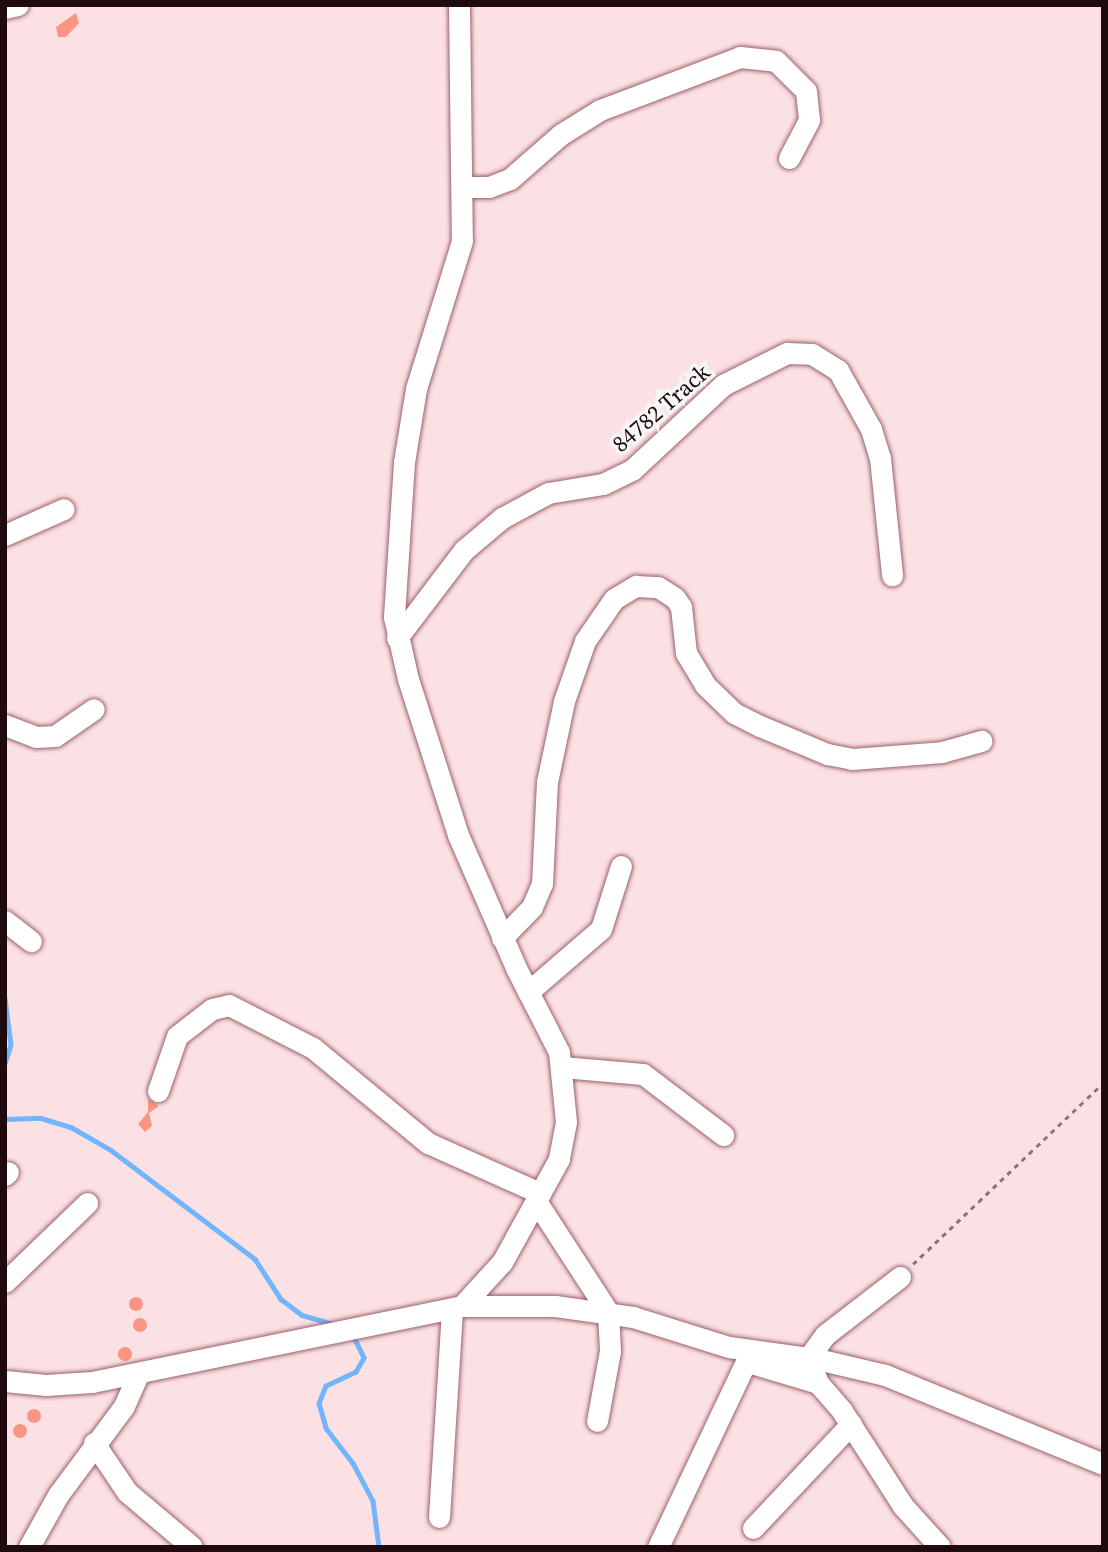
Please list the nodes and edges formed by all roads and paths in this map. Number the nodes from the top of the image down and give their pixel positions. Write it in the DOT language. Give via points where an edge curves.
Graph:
graph roads {
  1 [pos="18,5"];
  2 [pos="459,5"];
  3 [pos="5,8"];
  4 [pos="789,158"];
  5 [pos="462,187"];
  6 [pos="64,509"];
  7 [pos="5,535"];
  8 [pos="892,575"];
  9 [pos="397,638"];
  10 [pos="94,709"];
  11 [pos="5,725"];
  12 [pos="981,741"];
  13 [pos="621,866"];
  14 [pos="5,921"];
  15 [pos="502,938"];
  16 [pos="30,941"];
  17 [pos="528,992"];
  18 [pos="562,1067"];
  19 [pos="1103,1083"];
  20 [pos="158,1091"];
  21 [pos="723,1135"];
  22 [pos="538,1197"];
  23 [pos="88,1203"];
  24 [pos="900,1277"];
  25 [pos="5,1282"];
  26 [pos="457,1307"];
  27 [pos="608,1312"];
  28 [pos="750,1356"];
  29 [pos="808,1358"];
  30 [pos="138,1374"];
  31 [pos="5,1381"];
  32 [pos="818,1383"];
  33 [pos="597,1421"];
  34 [pos="851,1424"];
  35 [pos="94,1443"];
  36 [pos="1103,1464"];
  37 [pos="439,1517"];
  38 [pos="753,1528"];
  39 [pos="29,1547"];
  40 [pos="192,1547"];
  41 [pos="659,1547"];
  42 [pos="940,1547"];
  1 -- 3 [label="street"];
  2 -- 5 [label="street"];
  4 -- 5 [label="street" via="809,120 806,92 776,61 740,57 600,110 560,135 524,170 498,185"];
  5 -- 9 [label="street" via="459,255 432,331 407,440 394,599"];
  6 -- 7 [label="street"];
  8 -- 9 [label="street, 84782 Track" via="880,458 871,429 838,370 812,354 788,353 723,385 632,470 603,484 548,493 502,518 464,550"];
  9 -- 15 [label="street" via="440,788"];
  10 -- 11 [label="street" via="55,736 36,737"];
  12 -- 15 [label="street" via="942,752 852,759 827,754 760,726 734,713 705,685 686,653 681,607 675,598 658,587 636,586 614,599 585,641 564,701 547,782 542,884 532,907"];
  13 -- 17 [label="street" via="601,929"];
  14 -- 16 [label="street"];
  15 -- 17 [label="street"];
  17 -- 18 [label="street"];
  18 -- 21 [label="street" via="643,1074"];
  18 -- 22 [label="street" via="565,1138"];
  19 -- 24 [label="path"];
  20 -- 22 [label="street" via="177,1036 219,1006 229,1005 313,1048 428,1143"];
  22 -- 26 [label="street" via="502,1262"];
  22 -- 27 [label="street"];
  23 -- 25 [label="street"];
  24 -- 29 [label="street" via="825,1335"];
  26 -- 27 [label="street" via="520,1304"];
  26 -- 30 [label="street"];
  26 -- 37 [label="street"];
  27 -- 28 [label="street"];
  27 -- 33 [label="street" via="610,1351"];
  28 -- 29 [label="street"];
  28 -- 32 [label="street"];
  28 -- 41 [label="street"];
  29 -- 32 [label="street"];
  29 -- 36 [label="street" via="885,1375"];
  30 -- 31 [label="street" via="68,1385"];
  30 -- 35 [label="street" via="124,1406"];
  32 -- 34 [label="street"];
  34 -- 38 [label="street"];
  34 -- 42 [label="street" via="903,1506"];
  35 -- 39 [label="street" via="48,1509"];
  35 -- 40 [label="street" via="127,1492"];
}
